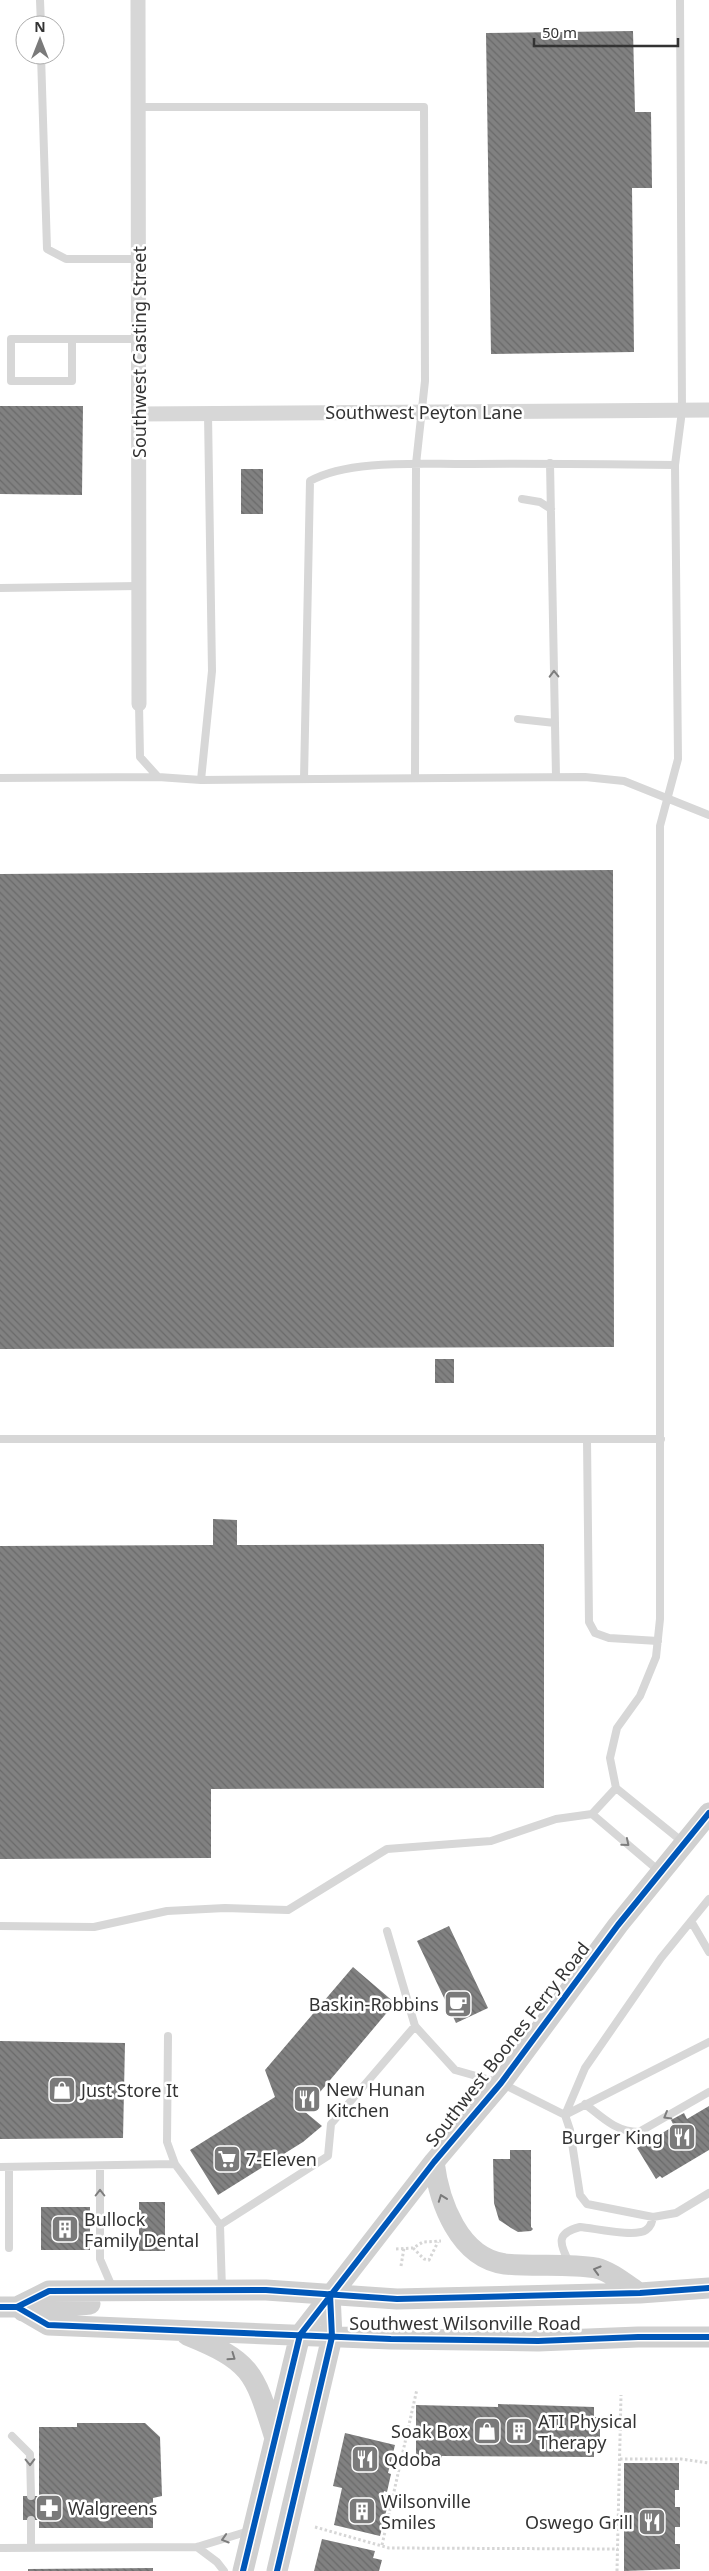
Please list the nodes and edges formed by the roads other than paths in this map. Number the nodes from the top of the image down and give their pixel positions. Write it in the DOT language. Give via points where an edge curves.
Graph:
graph roads {
  1 [pos="40,0"];
  2 [pos="138,0"];
  3 [pos="680,0"];
  4 [pos="40,15"];
  5 [pos="41,65"];
  6 [pos="138,107"];
  7 [pos="139,259"];
  8 [pos="72,339"];
  9 [pos="139,339"];
  10 [pos="709,410"];
  11 [pos="682,411"];
  12 [pos="421,412"];
  13 [pos="139,414"];
  14 [pos="208,414"];
  15 [pos="550,463"];
  16 [pos="416,464"];
  17 [pos="675,465"];
  18 [pos="522,499"];
  19 [pos="551,509"];
  20 [pos="139,586"];
  21 [pos="0,588"];
  22 [pos="139,704"];
  23 [pos="518,719"];
  24 [pos="555,723"];
  25 [pos="556,776"];
  26 [pos="158,777"];
  27 [pos="0,778"];
  28 [pos="415,778"];
  29 [pos="304,779"];
  30 [pos="201,780"];
  31 [pos="668,798"];
  32 [pos="709,815"];
  33 [pos="587,1438"];
  34 [pos="660,1438"];
  35 [pos="0,1439"];
  36 [pos="658,1641"];
  37 [pos="616,1788"];
  38 [pos="709,1812"];
  39 [pos="592,1814"];
  40 [pos="684,1843"];
  41 [pos="660,1872"];
  42 [pos="709,1899"];
  43 [pos="691,1921"];
  44 [pos="0,1926"];
  45 [pos="387,1931"];
  46 [pos="709,1952"];
  47 [pos="415,2026"];
  48 [pos="168,2036"];
  49 [pos="709,2042"];
  50 [pos="501,2083"];
  51 [pos="709,2092"];
  52 [pos="585,2104"];
  53 [pos="565,2115"];
  54 [pos="434,2162"];
  55 [pos="175,2164"];
  56 [pos="9,2166"];
  57 [pos="100,2166"];
  58 [pos="0,2167"];
  59 [pos="709,2194"];
  60 [pos="653,2217"];
  61 [pos="220,2225"];
  62 [pos="9,2248"];
  63 [pos="571,2266"];
  64 [pos="709,2288"];
  65 [pos="222,2290"];
  66 [pos="114,2291"];
  67 [pos="640,2293"];
  68 [pos="330,2294"];
  69 [pos="13,2308"];
  70 [pos="172,2330"];
  71 [pos="300,2335"];
  72 [pos="332,2337"];
  73 [pos="709,2337"];
  74 [pos="12,2436"];
  75 [pos="275,2437"];
  76 [pos="31,2496"];
  77 [pos="31,2520"];
  78 [pos="253,2530"];
  79 [pos="197,2547"];
  80 [pos="0,2548"];
  81 [pos="31,2548"];
  82 [pos="224,2571"];
  83 [pos="244,2571"];
  84 [pos="277,2571"];
  1 -- 4 [label="lane"];
  2 -- 6 [label="street, Southwest Casting Street"];
  3 -- 11 [label="lane"];
  5 -- 7 [label="lane" via="47,249 66,259"];
  6 -- 7 [label="street, Southwest Casting Street"];
  6 -- 12 [label="lane" via="424,108 425,382"];
  7 -- 9 [label="street, Southwest Casting Street"];
  8 -- 8 [label="lane" via="11,340 11,381 72,381"];
  8 -- 9 [label="lane"];
  9 -- 13 [label="street, Southwest Casting Street"];
  10 -- 11 [label="street, Southwest Peyton Lane"];
  11 -- 12 [label="street, Southwest Peyton Lane"];
  11 -- 17 [label="lane"];
  12 -- 14 [label="street, Southwest Peyton Lane"];
  12 -- 16 [label="lane"];
  13 -- 14 [label="street, Southwest Peyton Lane"];
  13 -- 20 [label="street, Southwest Casting Street"];
  14 -- 30 [label="lane" via="212,671"];
  15 -- 16 [label="lane"];
  15 -- 17 [label="lane"];
  15 -- 19 [label="lane"];
  16 -- 28 [label="lane"];
  16 -- 29 [label="lane" via="342,469 310,481"];
  17 -- 31 [label="lane" via="678,759"];
  18 -- 19 [label="lane" via="540,502"];
  24 -- 19 [label="lane, one-way"];
  20 -- 21 [label="lane"];
  20 -- 22 [label="street, Southwest Casting Street"];
  22 -- 26 [label="lane" via="140,757"];
  23 -- 24 [label="lane"];
  24 -- 25 [label="lane"];
  25 -- 28 [label="lane"];
  25 -- 31 [label="lane" via="624,781"];
  26 -- 27 [label="lane"];
  26 -- 30 [label="lane"];
  28 -- 29 [label="lane"];
  29 -- 30 [label="lane"];
  31 -- 32 [label="lane"];
  31 -- 34 [label="lane" via="660,826"];
  33 -- 34 [label="lane"];
  33 -- 35 [label="lane"];
  33 -- 36 [label="lane" via="589,1622 595,1633 609,1638"];
  34 -- 36 [label="lane"];
  36 -- 37 [label="lane" via="656,1657 640,1696 617,1728 610,1758"];
  37 -- 39 [label="lane"];
  37 -- 40 [label="lane"];
  38 -- 40 [label="main road, Southwest Boones Ferry Road"];
  39 -- 41 [label="lane, one-way"];
  39 -- 44 [label="lane" via="556,1819 491,1841 387,1849 288,1910 225,1908 167,1911 94,1927"];
  40 -- 41 [label="main road, Southwest Boones Ferry Road"];
  41 -- 50 [label="main road, Southwest Boones Ferry Road"];
  42 -- 43 [label="lane"];
  43 -- 46 [label="lane"];
  43 -- 53 [label="lane" via="661,1958 585,2068"];
  45 -- 47 [label="lane"];
  47 -- 50 [label="lane" via="455,2070"];
  47 -- 61 [label="lane" via="331,2124 328,2156"];
  48 -- 55 [label="lane" via="167,2142"];
  49 -- 52 [label="lane"];
  50 -- 53 [label="lane"];
  50 -- 54 [label="main road, Southwest Boones Ferry Road"];
  51 -- 52 [label="lane, one-way" via="639,2132 626,2132 614,2127"];
  52 -- 53 [label="lane"];
  53 -- 60 [label="lane" via="580,2195 587,2204"];
  63 -- 54 [label="main road, one-way" via="504,2264 472,2248 457,2232 445,2206"];
  54 -- 68 [label="main road, Southwest Boones Ferry Road"];
  55 -- 57 [label="lane"];
  55 -- 61 [label="lane"];
  56 -- 57 [label="lane"];
  56 -- 58 [label="lane"];
  56 -- 62 [label="lane"];
  66 -- 57 [label="lane, one-way" via="100,2260"];
  59 -- 60 [label="lane" via="676,2213"];
  60 -- 63 [label="lane" via="651,2226 644,2232 580,2227 564,2234 562,2248"];
  61 -- 65 [label="lane"];
  67 -- 63 [label="main road, one-way" via="599,2268"];
  64 -- 67 [label="main road, Southwest Wilsonville Road"];
  65 -- 66 [label="main road, Southwest Wilsonville Road"];
  65 -- 68 [label="main road, Southwest Wilsonville Road"];
  66 -- 69 [label="main road, Southwest Wilsonville Road" via="49,2291"];
  67 -- 68 [label="main road, Southwest Wilsonville Road" via="397,2300"];
  68 -- 69 [label="main road" via="263,2303 75,2304"];
  68 -- 71 [label="main road, Southwest Boones Ferry Road"];
  68 -- 72 [label="main road"];
  69 -- 70 [label="main road, Southwest Wilsonville Road" via="48,2325"];
  70 -- 71 [label="main road, Southwest Wilsonville Road"];
  70 -- 75 [label="main road, one-way" via="234,2357 250,2373"];
  71 -- 72 [label="main road, Southwest Wilsonville Road"];
  71 -- 75 [label="main road, Southwest Boones Ferry Road"];
  72 -- 73 [label="main road, Southwest Wilsonville Road" via="538,2341"];
  72 -- 84 [label="main road"];
  74 -- 76 [label="lane, one-way" via="30,2454"];
  75 -- 78 [label="main road, Southwest Boones Ferry Road"];
  77 -- 81 [label="lane"];
  78 -- 79 [label="lane, one-way"];
  78 -- 83 [label="main road, Southwest Boones Ferry Road"];
  79 -- 81 [label="lane"];
  79 -- 82 [label="lane"];
  80 -- 81 [label="lane"];
}
